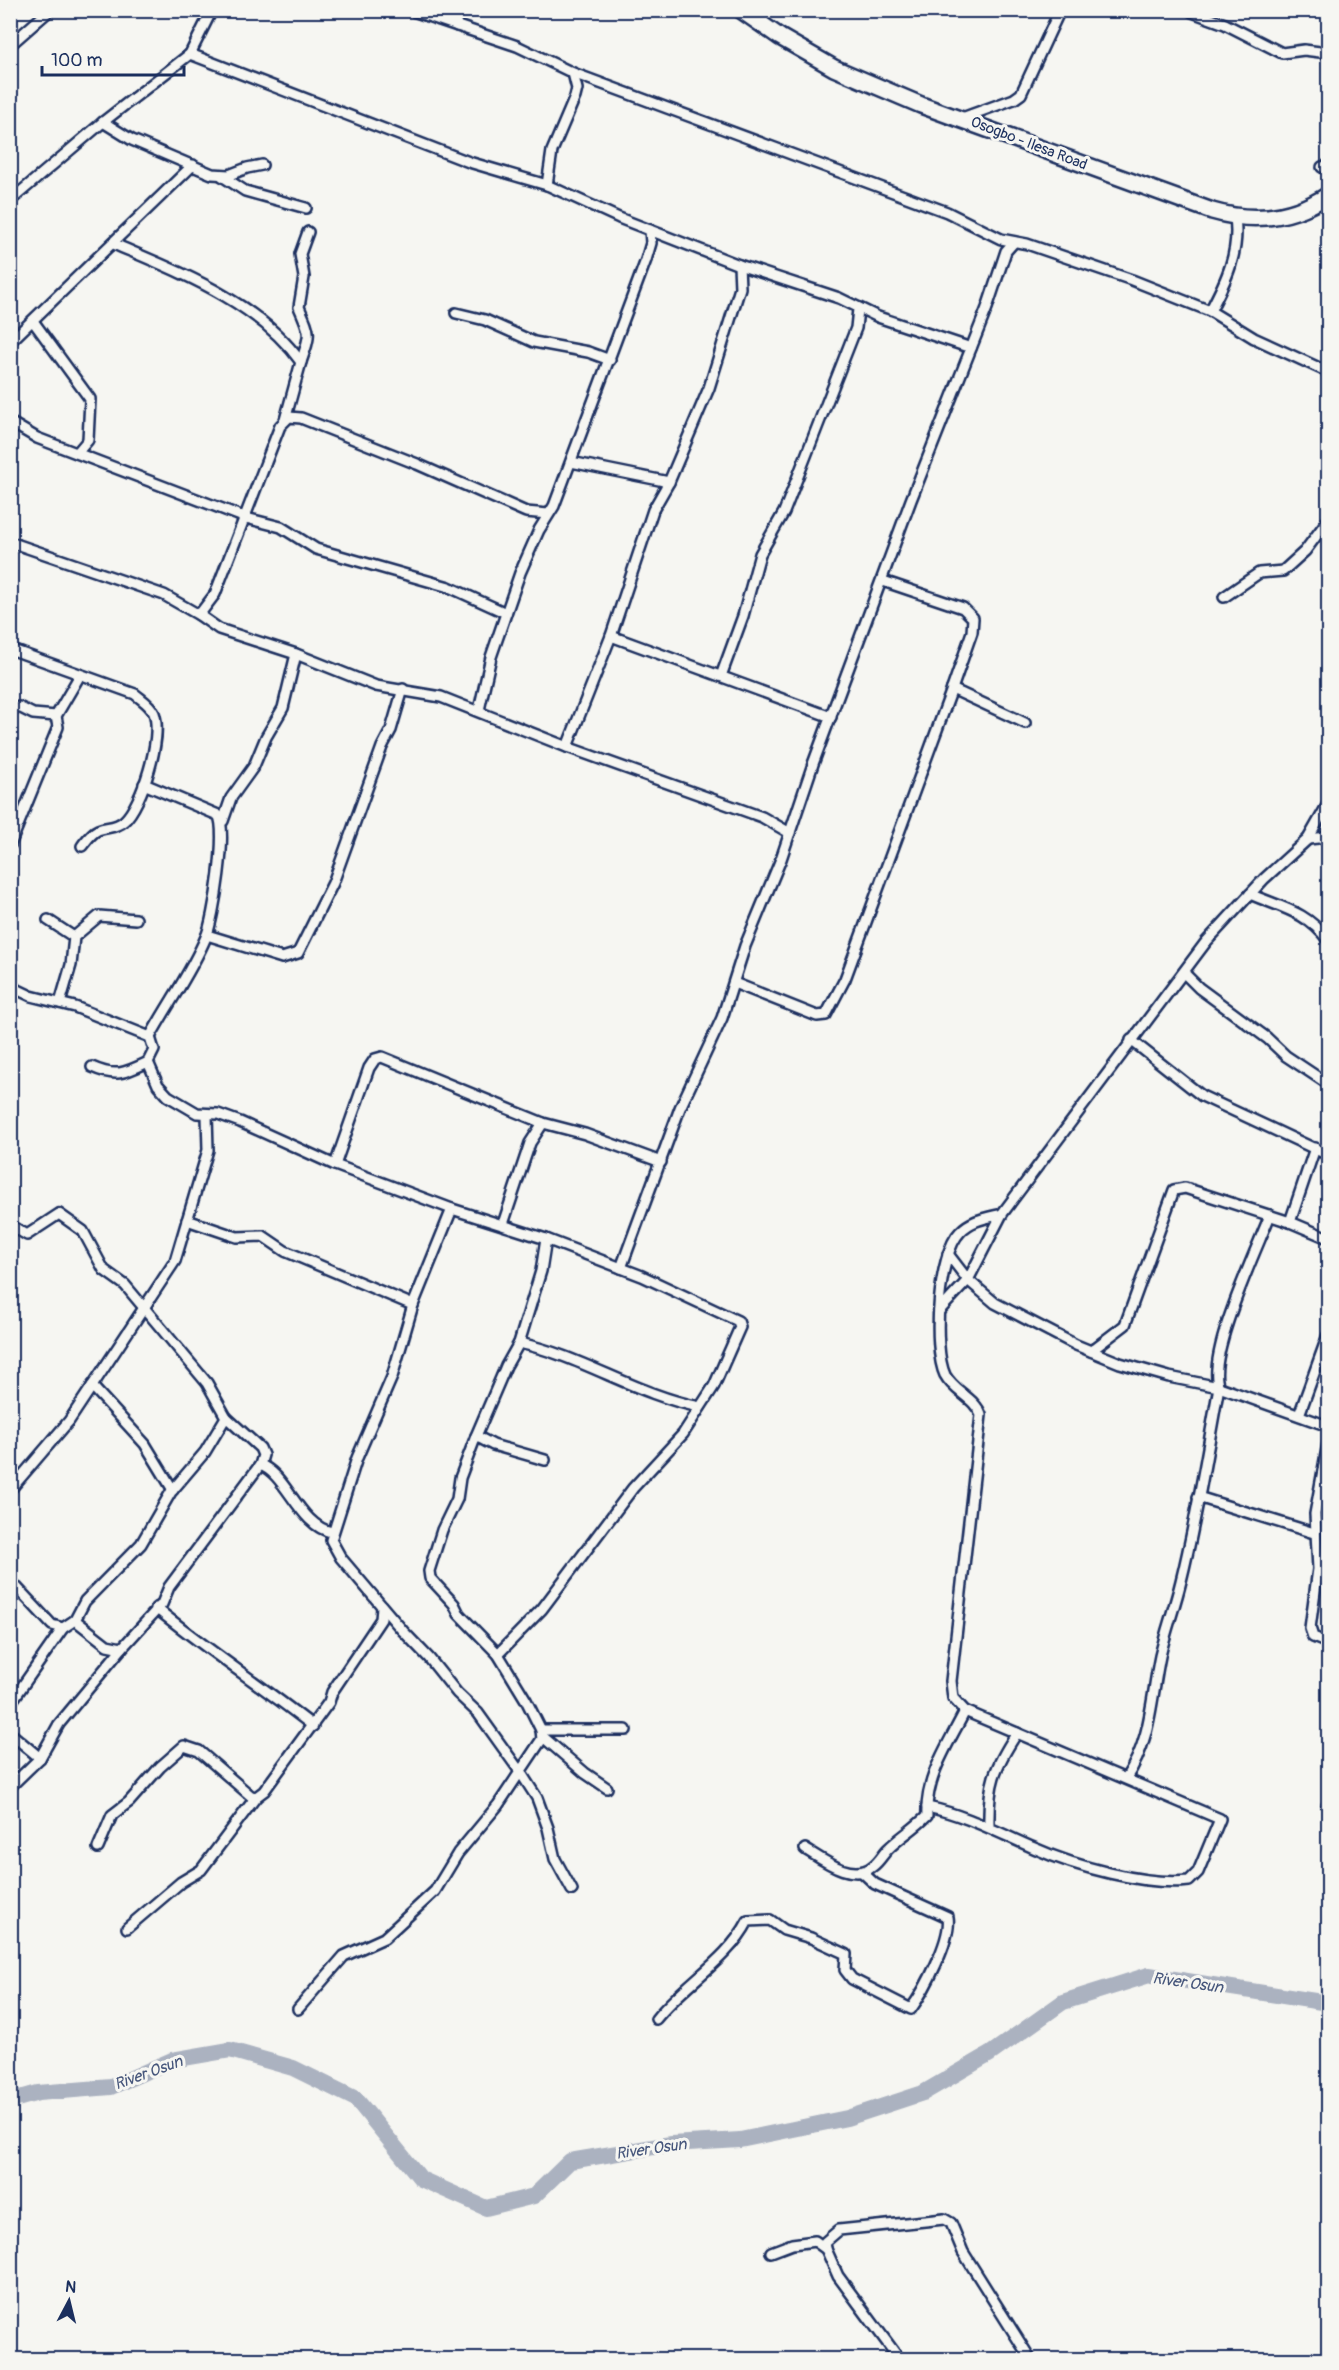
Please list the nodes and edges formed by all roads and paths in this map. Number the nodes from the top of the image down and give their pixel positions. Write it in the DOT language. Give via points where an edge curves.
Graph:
graph roads {
  1 [pos="50,10"];
  2 [pos="212,10"];
  3 [pos="410,10"];
  4 [pos="452,10"];
  5 [pos="741,10"];
  6 [pos="770,10"];
  7 [pos="1060,10"];
  8 [pos="1192,12"];
  9 [pos="440,21"];
  10 [pos="758,22"];
  11 [pos="457,26"];
  12 [pos="10,45"];
  13 [pos="1329,53"];
  14 [pos="190,54"];
  15 [pos="573,73"];
  16 [pos="986,109"];
  17 [pos="962,118"];
  18 [pos="103,122"];
  19 [pos="981,126"];
  20 [pos="194,165"];
  21 [pos="262,165"];
  22 [pos="222,176"];
  23 [pos="547,185"];
  24 [pos="1329,195"];
  25 [pos="10,201"];
  26 [pos="306,208"];
  27 [pos="1235,218"];
  28 [pos="650,230"];
  29 [pos="308,232"];
  30 [pos="1001,238"];
  31 [pos="1014,242"];
  32 [pos="114,244"];
  33 [pos="1006,251"];
  34 [pos="739,265"];
  35 [pos="858,309"];
  36 [pos="1210,311"];
  37 [pos="456,313"];
  38 [pos="33,321"];
  39 [pos="10,342"];
  40 [pos="971,348"];
  41 [pos="610,360"];
  42 [pos="301,362"];
  43 [pos="1329,372"];
  44 [pos="285,420"];
  45 [pos="10,422"];
  46 [pos="77,453"];
  47 [pos="571,462"];
  48 [pos="669,482"];
  49 [pos="548,514"];
  50 [pos="246,518"];
  51 [pos="1329,520"];
  52 [pos="10,542"];
  53 [pos="883,581"];
  54 [pos="1224,597"];
  55 [pos="506,613"];
  56 [pos="200,615"];
  57 [pos="611,636"];
  58 [pos="10,649"];
  59 [pos="296,654"];
  60 [pos="80,675"];
  61 [pos="721,676"];
  62 [pos="403,689"];
  63 [pos="952,689"];
  64 [pos="19,707"];
  65 [pos="479,710"];
  66 [pos="56,716"];
  67 [pos="831,717"];
  68 [pos="1025,723"];
  69 [pos="567,747"];
  70 [pos="144,784"];
  71 [pos="1329,804"];
  72 [pos="223,821"];
  73 [pos="790,833"];
  74 [pos="1329,837"];
  75 [pos="1308,839"];
  76 [pos="10,845"];
  77 [pos="82,846"];
  78 [pos="1250,894"];
  79 [pos="136,919"];
  80 [pos="48,920"];
  81 [pos="207,935"];
  82 [pos="74,937"];
  83 [pos="1329,940"];
  84 [pos="1184,973"];
  85 [pos="734,983"];
  86 [pos="10,986"];
  87 [pos="60,1003"];
  88 [pos="150,1037"];
  89 [pos="1131,1040"];
  90 [pos="148,1062"];
  91 [pos="92,1067"];
  92 [pos="1329,1084"];
  93 [pos="207,1115"];
  94 [pos="543,1123"];
  95 [pos="1315,1148"];
  96 [pos="1329,1155"];
  97 [pos="661,1162"];
  98 [pos="335,1165"];
  99 [pos="452,1209"];
  100 [pos="1002,1214"];
  101 [pos="1270,1215"];
  102 [pos="187,1220"];
  103 [pos="1290,1222"];
  104 [pos="503,1224"];
  105 [pos="10,1225"];
  106 [pos="1329,1238"];
  107 [pos="546,1239"];
  108 [pos="948,1254"];
  109 [pos="621,1268"];
  110 [pos="968,1280"];
  111 [pos="413,1305"];
  112 [pos="145,1309"];
  113 [pos="939,1311"];
  114 [pos="1329,1335"];
  115 [pos="519,1343"];
  116 [pos="1091,1351"];
  117 [pos="92,1386"];
  118 [pos="1219,1387"];
  119 [pos="700,1407"];
  120 [pos="1299,1415"];
  121 [pos="226,1417"];
  122 [pos="1329,1426"];
  123 [pos="476,1436"];
  124 [pos="1329,1443"];
  125 [pos="545,1460"];
  126 [pos="260,1465"];
  127 [pos="10,1490"];
  128 [pos="174,1490"];
  129 [pos="1198,1497"];
  130 [pos="332,1532"];
  131 [pos="1314,1533"];
  132 [pos="10,1580"];
  133 [pos="382,1606"];
  134 [pos="156,1608"];
  135 [pos="75,1620"];
  136 [pos="63,1628"];
  137 [pos="1329,1643"];
  138 [pos="122,1648"];
  139 [pos="498,1654"];
  140 [pos="10,1704"];
  141 [pos="965,1711"];
  142 [pos="313,1726"];
  143 [pos="626,1730"];
  144 [pos="10,1733"];
  145 [pos="542,1733"];
  146 [pos="1017,1733"];
  147 [pos="40,1758"];
  148 [pos="521,1773"];
  149 [pos="1126,1778"];
  150 [pos="10,1787"];
  151 [pos="607,1788"];
  152 [pos="256,1797"];
  153 [pos="927,1807"];
  154 [pos="989,1826"];
  155 [pos="98,1848"];
  156 [pos="805,1849"];
  157 [pos="862,1872"];
  158 [pos="572,1890"];
  159 [pos="127,1928"];
  160 [pos="298,2009"];
  161 [pos="656,2019"];
  162 [pos="826,2249"];
  163 [pos="771,2252"];
  164 [pos="900,2360"];
  165 [pos="1031,2360"];
  1 -- 12 [label="street"];
  2 -- 14 [label="street"];
  3 -- 9 [label="street"];
  4 -- 9 [label="street"];
  4 -- 11 [label="street"];
  5 -- 10 [label="main road, Osogbo - Ilesa Road"];
  6 -- 10 [label="street"];
  7 -- 16 [label="street" via="1026,87 1014,99"];
  8 -- 13 [label="street" via="1282,53"];
  9 -- 11 [label="street"];
  10 -- 17 [label="main road, Osogbo - Ilesa Road" via="834,68"];
  11 -- 15 [label="street" via="517,46"];
  14 -- 18 [label="street"];
  14 -- 23 [label="street" via="469,162"];
  15 -- 23 [label="street" via="577,89 552,151"];
  15 -- 30 [label="street" via="947,212"];
  16 -- 17 [label="street"];
  16 -- 19 [label="street"];
  17 -- 19 [label="main road, Osogbo - Ilesa Road"];
  18 -- 20 [label="street" via="132,140"];
  18 -- 25 [label="street"];
  19 -- 27 [label="main road, Osogbo - Ilesa Road"];
  20 -- 22 [label="street"];
  20 -- 32 [label="street"];
  21 -- 22 [label="street"];
  22 -- 26 [label="street" via="245,191"];
  23 -- 28 [label="street"];
  24 -- 27 [label="main road, Osogbo - Ilesa Road" via="1280,216"];
  27 -- 36 [label="street" via="1236,249"];
  28 -- 34 [label="street"];
  28 -- 41 [label="street" via="646,260"];
  29 -- 42 [label="street" via="300,254 304,277 299,307 309,330"];
  30 -- 31 [label="street"];
  30 -- 33 [label="street"];
  31 -- 33 [label="street"];
  31 -- 36 [label="street" via="1132,280"];
  32 -- 38 [label="street"];
  32 -- 42 [label="street" via="198,280 246,310 291,348"];
  33 -- 40 [label="street"];
  34 -- 35 [label="street" via="839,298"];
  34 -- 48 [label="street" via="740,288 733,314 709,388"];
  35 -- 40 [label="street"];
  35 -- 61 [label="street" via="856,328 784,512 760,554"];
  36 -- 43 [label="street" via="1254,338"];
  37 -- 41 [label="street" via="485,320 534,342"];
  38 -- 39 [label="street"];
  38 -- 46 [label="street" via="90,399 88,440"];
  40 -- 53 [label="street"];
  41 -- 47 [label="street"];
  42 -- 44 [label="street"];
  44 -- 49 [label="street" via="301,418 526,512"];
  44 -- 50 [label="street"];
  45 -- 46 [label="street" via="37,438"];
  46 -- 50 [label="street"];
  47 -- 48 [label="street"];
  47 -- 49 [label="street"];
  48 -- 57 [label="street" via="653,510"];
  49 -- 55 [label="street" via="529,551"];
  50 -- 55 [label="street" via="281,527 316,549 449,587"];
  50 -- 56 [label="street" via="215,594"];
  51 -- 54 [label="street" via="1283,571 1259,573"];
  52 -- 56 [label="street" via="164,595"];
  53 -- 63 [label="street" via="963,608 973,618 972,632"];
  53 -- 67 [label="street"];
  55 -- 65 [label="street" via="490,657"];
  56 -- 59 [label="street" via="219,629"];
  57 -- 61 [label="street"];
  57 -- 69 [label="street"];
  58 -- 60 [label="street"];
  59 -- 62 [label="street" via="376,686"];
  59 -- 72 [label="street" via="283,708 254,766 231,798"];
  60 -- 66 [label="street"];
  60 -- 70 [label="street" via="135,694 154,714 154,752"];
  61 -- 67 [label="street"];
  62 -- 65 [label="street"];
  62 -- 81 [label="street" via="333,883 298,953 282,958"];
  63 -- 68 [label="street"];
  63 -- 85 [label="street" via="845,979 826,1015 817,1016"];
  64 -- 66 [label="street" via="33,714"];
  65 -- 69 [label="street"];
  66 -- 76 [label="street" via="58,727"];
  67 -- 73 [label="street"];
  69 -- 73 [label="street" via="762,817"];
  70 -- 72 [label="street" via="219,815"];
  70 -- 77 [label="street" via="126,820 116,827 97,830"];
  71 -- 75 [label="street"];
  72 -- 81 [label="street"];
  73 -- 85 [label="street"];
  74 -- 75 [label="street"];
  75 -- 78 [label="street"];
  78 -- 83 [label="street" via="1303,915"];
  78 -- 84 [label="street"];
  79 -- 82 [label="street" via="99,916"];
  80 -- 82 [label="street"];
  81 -- 88 [label="street"];
  82 -- 87 [label="street"];
  84 -- 89 [label="street"];
  84 -- 92 [label="street" via="1286,1056"];
  85 -- 97 [label="street"];
  86 -- 87 [label="street"];
  87 -- 88 [label="street"];
  88 -- 90 [label="street" via="154,1050"];
  89 -- 95 [label="street" via="1202,1096"];
  89 -- 100 [label="street"];
  90 -- 91 [label="street" via="109,1075"];
  90 -- 93 [label="street" via="158,1085 168,1096"];
  93 -- 98 [label="street" via="218,1114 240,1122"];
  93 -- 102 [label="street" via="208,1150"];
  94 -- 97 [label="street"];
  94 -- 98 [label="street" via="394,1060 378,1058 369,1068"];
  94 -- 104 [label="street" via="530,1143"];
  95 -- 96 [label="street"];
  95 -- 103 [label="street"];
  97 -- 109 [label="street"];
  98 -- 99 [label="street"];
  99 -- 104 [label="street"];
  99 -- 111 [label="street"];
  100 -- 108 [label="street" via="969,1223 957,1234"];
  100 -- 110 [label="street"];
  101 -- 103 [label="street"];
  101 -- 116 [label="street" via="1185,1188 1174,1190 1125,1325"];
  101 -- 118 [label="street" via="1226,1326 1215,1375"];
  102 -- 111 [label="street" via="237,1237 263,1236 285,1251"];
  102 -- 112 [label="street" via="175,1261"];
  103 -- 106 [label="street"];
  104 -- 107 [label="street"];
  105 -- 112 [label="street" via="27,1235 59,1214 83,1231 104,1270 125,1285"];
  107 -- 109 [label="street"];
  107 -- 115 [label="street" via="541,1271"];
  108 -- 110 [label="street"];
  108 -- 113 [label="street"];
  109 -- 119 [label="street" via="738,1321 740,1327 730,1351"];
  110 -- 113 [label="street"];
  110 -- 116 [label="street" via="995,1303"];
  111 -- 130 [label="street" via="392,1377 366,1434"];
  112 -- 117 [label="street"];
  112 -- 121 [label="street" via="207,1383"];
  113 -- 141 [label="street" via="937,1332 944,1373 952,1388 972,1402 981,1415 951,1681 953,1698"];
  114 -- 120 [label="street"];
  115 -- 119 [label="street" via="679,1403"];
  115 -- 123 [label="street"];
  116 -- 118 [label="street" via="1169,1377"];
  117 -- 127 [label="street" via="62,1430"];
  117 -- 128 [label="street" via="145,1444"];
  118 -- 120 [label="street"];
  118 -- 129 [label="street"];
  119 -- 139 [label="street" via="683,1434 633,1488 565,1581"];
  120 -- 122 [label="street"];
  121 -- 126 [label="street" via="260,1448"];
  121 -- 128 [label="street" via="205,1452"];
  123 -- 125 [label="street"];
  123 -- 139 [label="street" via="429,1571 430,1578 459,1614"];
  124 -- 131 [label="street"];
  126 -- 130 [label="street" via="277,1476 286,1492 318,1527"];
  126 -- 134 [label="street"];
  128 -- 135 [label="street" via="141,1544 85,1601"];
  129 -- 131 [label="street"];
  129 -- 149 [label="street" via="1160,1657 1145,1744"];
  130 -- 133 [label="street" via="331,1540 341,1558"];
  131 -- 137 [label="street" via="1318,1569 1311,1628 1313,1637"];
  132 -- 136 [label="street" via="52,1625"];
  133 -- 142 [label="street" via="381,1619"];
  133 -- 148 [label="street" via="456,1693 478,1713"];
  134 -- 138 [label="street"];
  134 -- 142 [label="street"];
  135 -- 136 [label="street"];
  135 -- 138 [label="street" via="106,1645"];
  136 -- 140 [label="street"];
  138 -- 147 [label="street" via="59,1724"];
  139 -- 145 [label="street"];
  141 -- 146 [label="street"];
  141 -- 153 [label="street" via="933,1774"];
  142 -- 152 [label="street"];
  143 -- 145 [label="street"];
  144 -- 147 [label="street"];
  145 -- 148 [label="street"];
  145 -- 151 [label="street"];
  146 -- 149 [label="street"];
  146 -- 154 [label="street" via="998,1762 989,1797"];
  147 -- 150 [label="street"];
  148 -- 158 [label="street" via="537,1798 555,1859"];
  148 -- 160 [label="street" via="458,1853 435,1891 384,1938 344,1956"];
  149 -- 154 [label="street" via="1220,1819 1198,1872 1190,1881 1167,1884 1079,1864"];
  152 -- 155 [label="street" via="245,1792 199,1751 184,1746 112,1815"];
  152 -- 159 [label="street" via="201,1870"];
  153 -- 154 [label="street" via="957,1813"];
  153 -- 157 [label="street" via="927,1816 910,1834"];
  156 -- 157 [label="street" via="844,1870"];
  157 -- 161 [label="street" via="874,1884 948,1917 931,1974 911,2009 852,1979 845,1970 846,1954 784,1930 770,1920 748,1921 739,1940 669,2002"];
  162 -- 163 [label="street" via="815,2241"];
  162 -- 164 [label="street" via="838,2276"];
  162 -- 165 [label="street" via="825,2242 839,2230 944,2219 951,2223 963,2252"];
}
